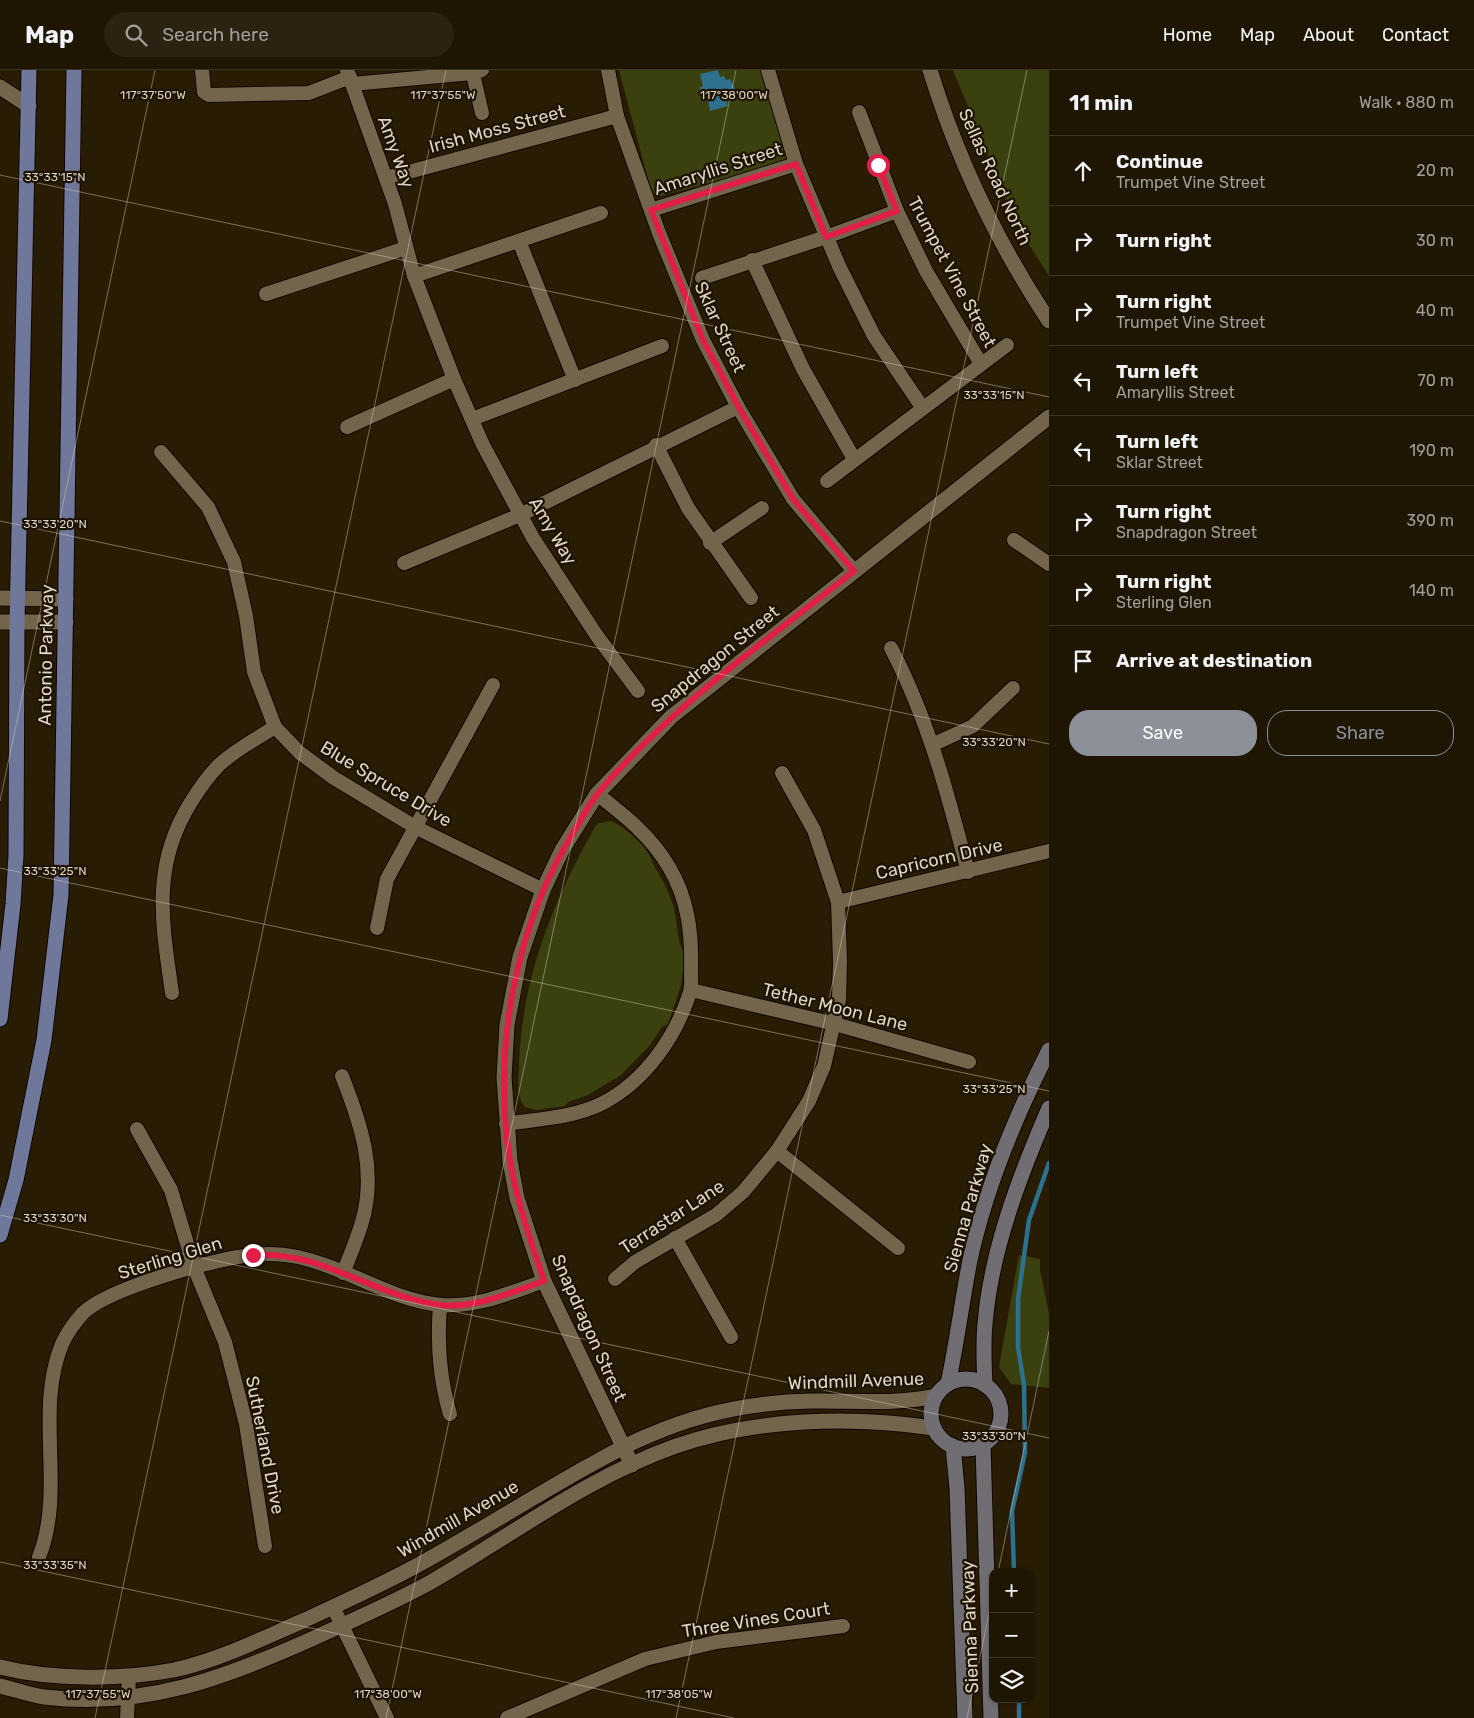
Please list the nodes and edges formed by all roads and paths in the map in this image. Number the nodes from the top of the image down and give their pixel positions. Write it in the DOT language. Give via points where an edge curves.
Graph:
graph roads {
  1 [pos="29,70"];
  2 [pos="74,70"];
  3 [pos="202,70"];
  4 [pos="608,70"];
  5 [pos="768,70"];
  6 [pos="930,70"];
  7 [pos="476,71"];
  8 [pos="350,77"];
  9 [pos="0,86"];
  10 [pos="29,106"];
  11 [pos="482,112"];
  12 [pos="859,112"];
  13 [pos="617,116"];
  14 [pos="796,164"];
  15 [pos="386,178"];
  16 [pos="651,210"];
  17 [pos="897,211"];
  18 [pos="601,213"];
  19 [pos="826,237"];
  20 [pos="519,241"];
  21 [pos="406,248"];
  22 [pos="752,260"];
  23 [pos="414,276"];
  24 [pos="702,278"];
  25 [pos="266,294"];
  26 [pos="1049,321"];
  27 [pos="1007,345"];
  28 [pos="662,346"];
  29 [pos="980,364"];
  30 [pos="454,379"];
  31 [pos="575,380"];
  32 [pos="738,406"];
  33 [pos="922,407"];
  34 [pos="1049,417"];
  35 [pos="472,419"];
  36 [pos="347,427"];
  37 [pos="656,446"];
  38 [pos="161,452"];
  39 [pos="854,459"];
  40 [pos="826,481"];
  41 [pos="762,508"];
  42 [pos="520,515"];
  43 [pos="1014,540"];
  44 [pos="710,543"];
  45 [pos="404,563"];
  46 [pos="1049,564"];
  47 [pos="854,571"];
  48 [pos="0,598"];
  49 [pos="18,598"];
  50 [pos="751,598"];
  51 [pos="66,599"];
  52 [pos="0,622"];
  53 [pos="17,622"];
  54 [pos="66,622"];
  55 [pos="891,648"];
  56 [pos="493,686"];
  57 [pos="1012,688"];
  58 [pos="638,691"];
  59 [pos="275,726"];
  60 [pos="932,745"];
  61 [pos="782,773"];
  62 [pos="597,794"];
  63 [pos="415,827"];
  64 [pos="1049,851"];
  65 [pos="968,872"];
  66 [pos="543,890"];
  67 [pos="838,902"];
  68 [pos="377,928"];
  69 [pos="691,990"];
  70 [pos="172,993"];
  71 [pos="0,1019"];
  72 [pos="835,1024"];
  73 [pos="1049,1050"];
  74 [pos="969,1062"];
  75 [pos="342,1076"];
  76 [pos="1049,1108"];
  77 [pos="506,1124"];
  78 [pos="137,1129"];
  79 [pos="777,1151"];
  80 [pos="0,1235"];
  81 [pos="676,1238"];
  82 [pos="898,1248"];
  83 [pos="194,1267"];
  84 [pos="344,1273"];
  85 [pos="615,1279"];
  86 [pos="544,1281"];
  87 [pos="440,1305"];
  88 [pos="731,1338"];
  89 [pos="948,1384"];
  90 [pos="985,1385"];
  91 [pos="936,1396"];
  92 [pos="450,1414"];
  93 [pos="934,1428"];
  94 [pos="983,1445"];
  95 [pos="953,1446"];
  96 [pos="623,1448"];
  97 [pos="632,1465"];
  98 [pos="265,1546"];
  99 [pos="39,1557"];
  100 [pos="333,1607"];
  101 [pos="844,1626"];
  102 [pos="343,1627"];
  103 [pos="0,1667"];
  104 [pos="129,1676"];
  105 [pos="0,1686"];
  106 [pos="128,1697"];
  107 [pos="127,1718"];
  108 [pos="386,1718"];
  109 [pos="507,1718"];
  110 [pos="965,1718"];
  111 [pos="991,1718"];
  1 -- 10 [label="main road, Antonio Parkway"];
  2 -- 51 [label="main road, Antonio Parkway"];
  3 -- 8 [label="street" via="202,86 209,95 309,93"];
  4 -- 13 [label="street, Sklar Street"];
  5 -- 14 [label="street"];
  6 -- 26 [label="street, Sellas Road North" via="962,159 991,222"];
  7 -- 8 [label="street"];
  7 -- 11 [label="street"];
  8 -- 15 [label="street, Amy Way"];
  9 -- 10 [label="street"];
  10 -- 49 [label="main road, Antonio Parkway"];
  12 -- 17 [label="street, Trumpet Vine Street"];
  13 -- 15 [label="street, Irish Moss Street"];
  13 -- 16 [label="street, Sklar Street"];
  14 -- 16 [label="street, Amaryllis Street"];
  14 -- 19 [label="street"];
  15 -- 21 [label="street, Amy Way"];
  16 -- 32 [label="street, Sklar Street" via="703,340"];
  17 -- 19 [label="street"];
  17 -- 29 [label="street, Trumpet Vine Street" via="926,271"];
  18 -- 20 [label="street"];
  19 -- 22 [label="street"];
  19 -- 33 [label="street" via="874,336"];
  20 -- 23 [label="street"];
  20 -- 31 [label="street"];
  21 -- 23 [label="street, Amy Way"];
  21 -- 25 [label="street"];
  22 -- 24 [label="street"];
  22 -- 39 [label="street" via="803,369"];
  23 -- 30 [label="street, Amy Way"];
  27 -- 29 [label="street, Trumpet Vine Street"];
  28 -- 31 [label="street"];
  29 -- 33 [label="street, Trumpet Vine Street"];
  30 -- 35 [label="street, Amy Way"];
  30 -- 36 [label="street"];
  31 -- 35 [label="street"];
  32 -- 37 [label="street"];
  32 -- 47 [label="street, Sklar Street" via="793,499"];
  33 -- 39 [label="street, Trumpet Vine Street"];
  34 -- 47 [label="street, Snapdragon Street"];
  35 -- 42 [label="street, Amy Way"];
  37 -- 42 [label="street"];
  37 -- 44 [label="street"];
  38 -- 59 [label="street, Blue Spruce Drive" via="208,507 234,562 254,672"];
  39 -- 40 [label="street, Trumpet Vine Street"];
  41 -- 44 [label="street"];
  42 -- 45 [label="street"];
  42 -- 58 [label="street, Amy Way" via="568,593"];
  43 -- 46 [label="street"];
  44 -- 50 [label="street"];
  47 -- 62 [label="street, Snapdragon Street" via="670,717"];
  48 -- 49 [label="street"];
  49 -- 51 [label="street"];
  49 -- 53 [label="main road, Antonio Parkway"];
  51 -- 54 [label="main road, Antonio Parkway"];
  52 -- 53 [label="street"];
  53 -- 54 [label="street"];
  53 -- 71 [label="main road, Antonio Parkway" via="16,855"];
  54 -- 80 [label="main road, Antonio Parkway" via="61,896 54,967 31,1108 16,1180"];
  55 -- 60 [label="street" via="912,688"];
  56 -- 63 [label="street"];
  57 -- 60 [label="street" via="973,726"];
  59 -- 63 [label="street, Blue Spruce Drive" via="300,753 334,778"];
  59 -- 70 [label="street" via="219,765 201,786 169,845 162,881 164,934"];
  60 -- 65 [label="street"];
  61 -- 67 [label="street, Terrastar Lane" via="814,830"];
  62 -- 66 [label="street, Snapdragon Street" via="562,850"];
  62 -- 69 [label="street" via="639,827 669,867 685,902 691,926"];
  63 -- 66 [label="street, Blue Spruce Drive"];
  63 -- 68 [label="street" via="387,879"];
  64 -- 65 [label="street, Capricorn Drive"];
  65 -- 67 [label="street, Capricorn Drive"];
  66 -- 77 [label="street, Snapdragon Street" via="520,957 507,1025"];
  67 -- 72 [label="street, Terrastar Lane" via="840,961"];
  69 -- 72 [label="street, Tether Moon Lane"];
  69 -- 77 [label="street" via="658,1056 632,1082 603,1103 568,1115"];
  72 -- 74 [label="street, Tether Moon Lane"];
  72 -- 79 [label="street, Terrastar Lane" via="824,1066 809,1101"];
  73 -- 89 [label="main road, Sienna Parkway" via="1023,1101 986,1199 970,1258"];
  75 -- 84 [label="street" via="362,1131 368,1173 362,1222"];
  76 -- 90 [label="main road" via="1014,1195 996,1262 985,1322"];
  77 -- 86 [label="street, Snapdragon Street" via="517,1198"];
  78 -- 83 [label="street, Sutherland Drive" via="171,1190"];
  79 -- 81 [label="street, Terrastar Lane" via="744,1192 716,1215"];
  79 -- 82 [label="street"];
  81 -- 85 [label="street, Terrastar Lane" via="635,1262"];
  81 -- 88 [label="street"];
  83 -- 84 [label="street, Sterling Glen" via="266,1254 305,1259"];
  83 -- 98 [label="street, Sutherland Drive" via="225,1342 246,1424"];
  83 -- 99 [label="street, Sterling Glen" via="107,1297 84,1313 68,1333 58,1356 51,1388 50,1507"];
  84 -- 87 [label="street, Sterling Glen" via="388,1292"];
  86 -- 87 [label="street, Sterling Glen" via="486,1299"];
  86 -- 96 [label="street, Snapdragon Street"];
  87 -- 92 [label="street" via="441,1380"];
  89 -- 90 [label="main road" via="974,1380"];
  89 -- 91 [label="main road"];
  90 -- 94 [label="main road" via="993,1392 1001,1412 996,1432"];
  91 -- 93 [label="main road" via="931,1412"];
  91 -- 96 [label="street, Windmill Avenue" via="913,1401 809,1401 743,1407 650,1434"];
  93 -- 95 [label="main road"];
  93 -- 97 [label="street" via="886,1423 779,1425 710,1436"];
  94 -- 95 [label="main road" via="968,1449"];
  94 -- 111 [label="main road, Sienna Parkway"];
  95 -- 110 [label="main road, Sienna Parkway"];
  96 -- 97 [label="street, Snapdragon Street"];
  96 -- 100 [label="street, Windmill Avenue" via="425,1561"];
  97 -- 102 [label="street" via="594,1483 430,1582"];
  100 -- 102 [label="street"];
  100 -- 104 [label="street, Windmill Avenue" via="221,1656 175,1670"];
  101 -- 109 [label="street, Three Vines Court" via="716,1642 644,1659"];
  102 -- 106 [label="street" via="248,1667 183,1689"];
  102 -- 108 [label="street"];
  103 -- 104 [label="street, Windmill Avenue" via="23,1673"];
  104 -- 106 [label="street"];
  105 -- 106 [label="street" via="43,1697"];
  106 -- 107 [label="street"];
}
